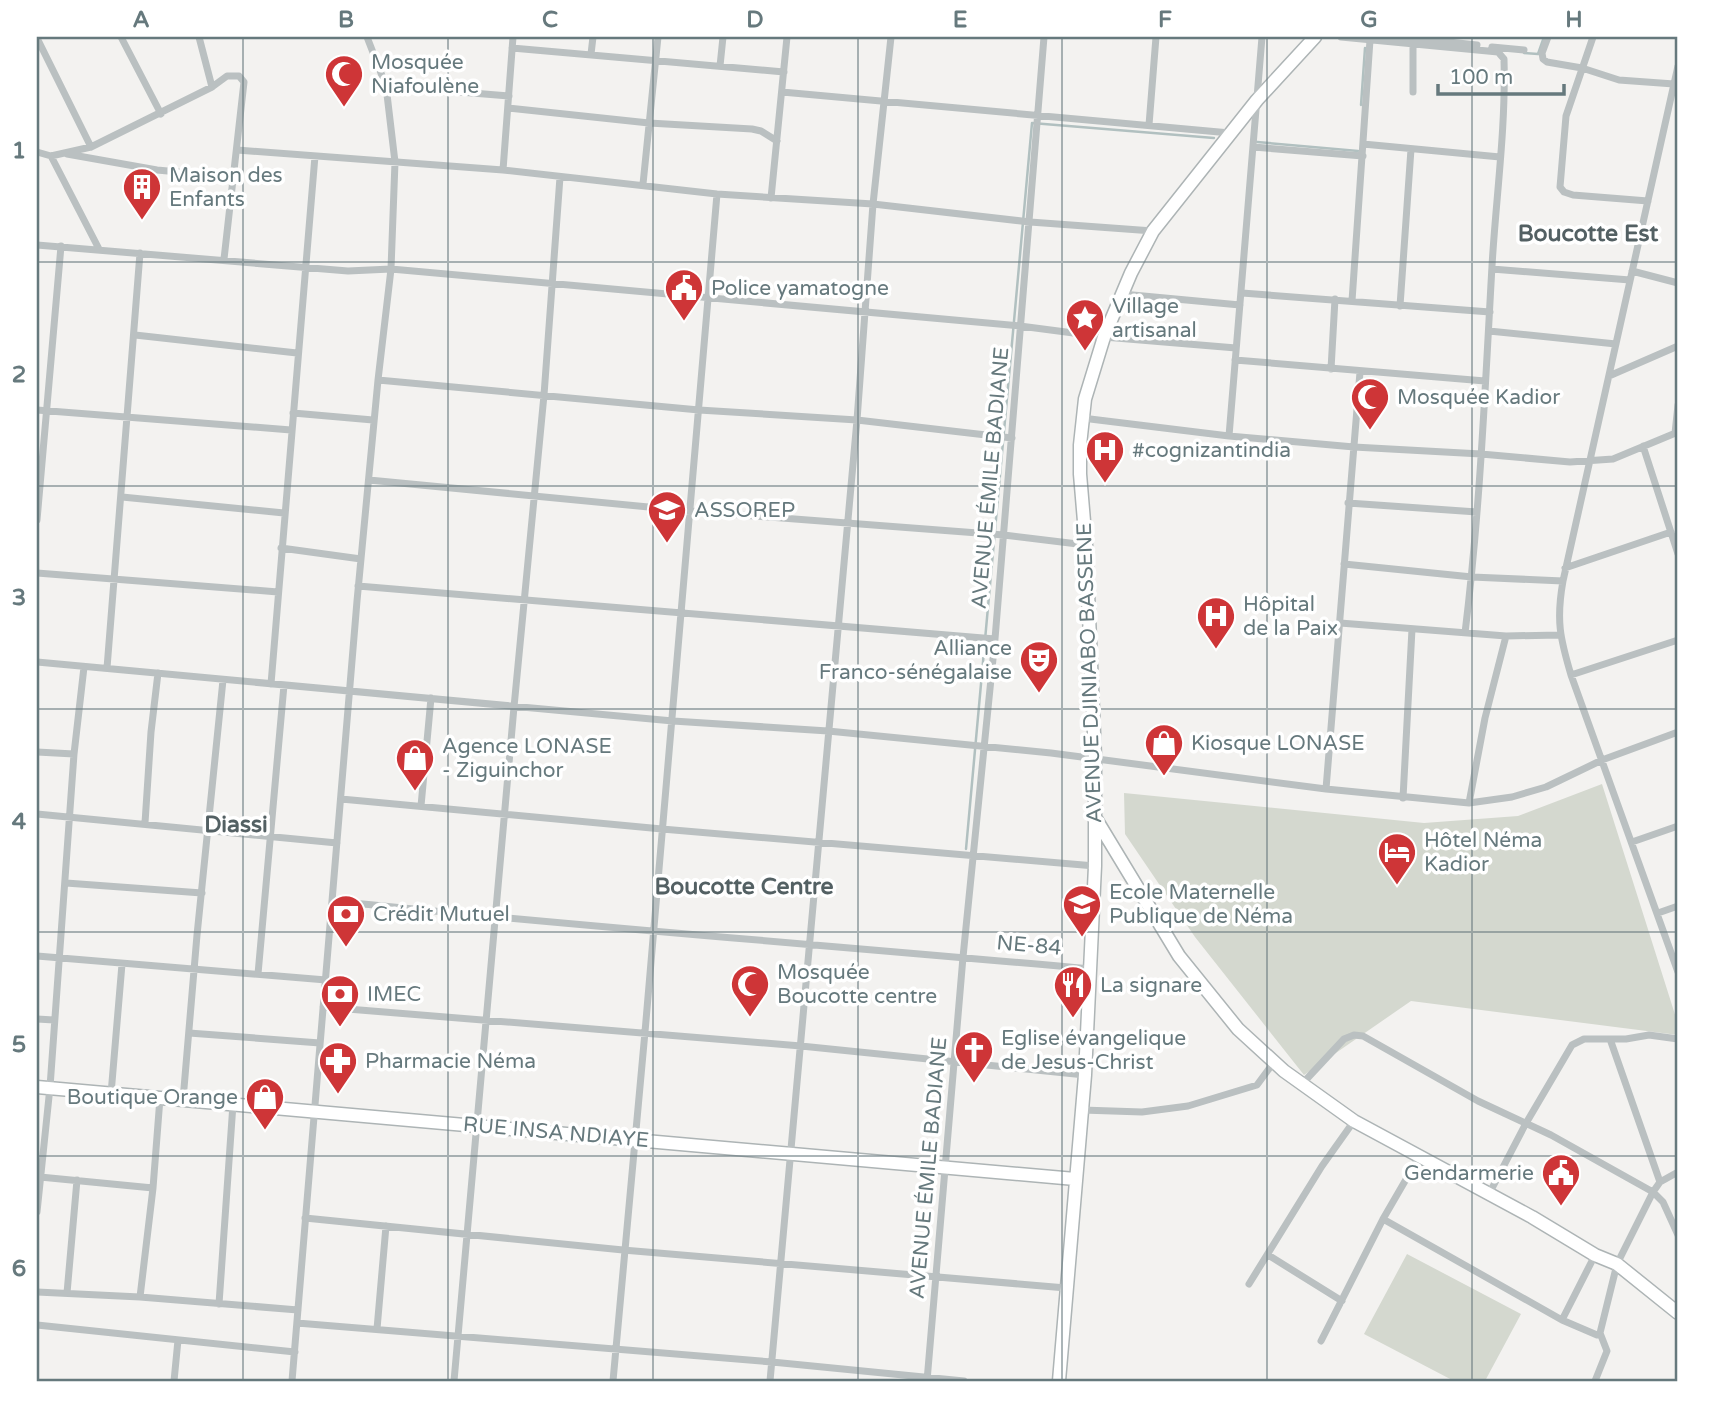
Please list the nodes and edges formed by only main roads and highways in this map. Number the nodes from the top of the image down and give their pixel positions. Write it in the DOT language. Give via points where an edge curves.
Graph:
graph roads {
  1 [pos="1315,37"];
  2 [pos="1096,819"];
  3 [pos="43,1087"];
  4 [pos="1075,1179"];
  5 [pos="1678,1312"];
  6 [pos="1059,1381"];
  1 -- 2 [label="main road, AVENUE DJINIABO BASSENE" via="1257,100 1153,231 1122,294 1089,383 1082,418 1080,474"];
  2 -- 4 [label="main road, AVENUE DJINIABO BASSENE" via="1085,1075"];
  2 -- 5 [label="main road" via="1179,956 1223,1013 1301,1085 1354,1121 1617,1264"];
  3 -- 4 [label="main road, RUE INSA NDIAYE"];
  4 -- 6 [label="main road, AVENUE DJINIABO BASSENE"];
}
